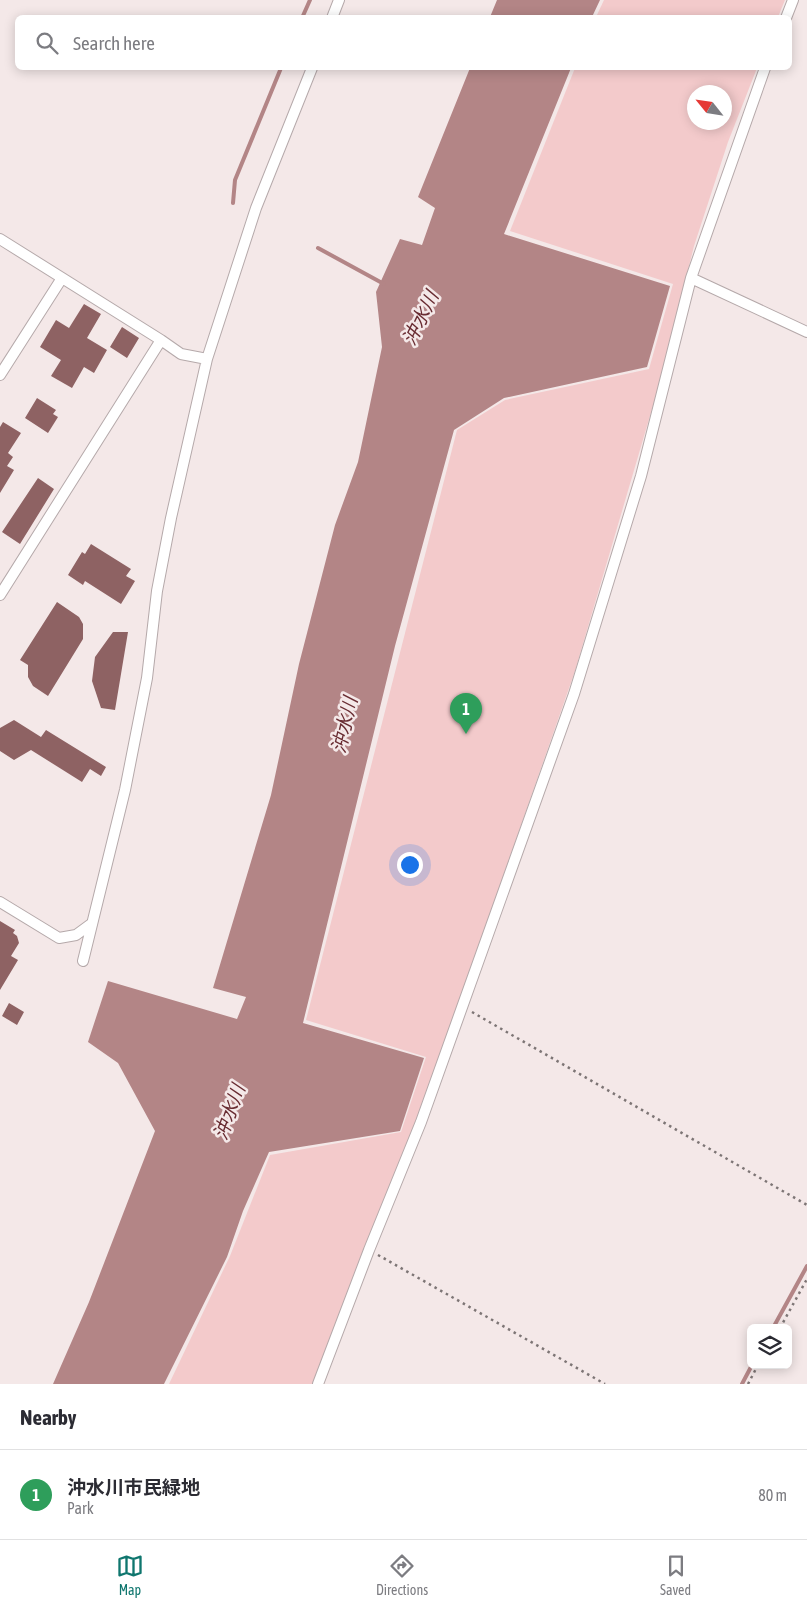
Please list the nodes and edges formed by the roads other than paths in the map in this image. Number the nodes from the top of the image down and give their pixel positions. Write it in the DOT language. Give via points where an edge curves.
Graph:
graph roads {
  1 [pos="339,0"];
  2 [pos="793,0"];
  3 [pos="333,15"];
  4 [pos="787,15"];
  5 [pos="311,70"];
  6 [pos="764,70"];
  7 [pos="0,239"];
  8 [pos="62,278"];
  9 [pos="691,278"];
  10 [pos="807,332"];
  11 [pos="161,340"];
  12 [pos="207,360"];
  13 [pos="0,375"];
  14 [pos="0,595"];
  15 [pos="0,902"];
  16 [pos="91,924"];
  17 [pos="83,961"];
  18 [pos="318,1384"];
  1 -- 3 [label="street"];
  2 -- 4 [label="street"];
  5 -- 12 [label="street" via="256,208"];
  6 -- 9 [label="street"];
  7 -- 8 [label="street"];
  8 -- 11 [label="street"];
  8 -- 13 [label="street"];
  9 -- 10 [label="street"];
  9 -- 18 [label="street" via="641,476 579,676 421,1122"];
  11 -- 12 [label="street" via="181,354"];
  11 -- 14 [label="street"];
  12 -- 16 [label="street" via="169,527 157,591 147,678 125,790"];
  15 -- 16 [label="street" via="59,938 76,935"];
  16 -- 17 [label="street"];
}
